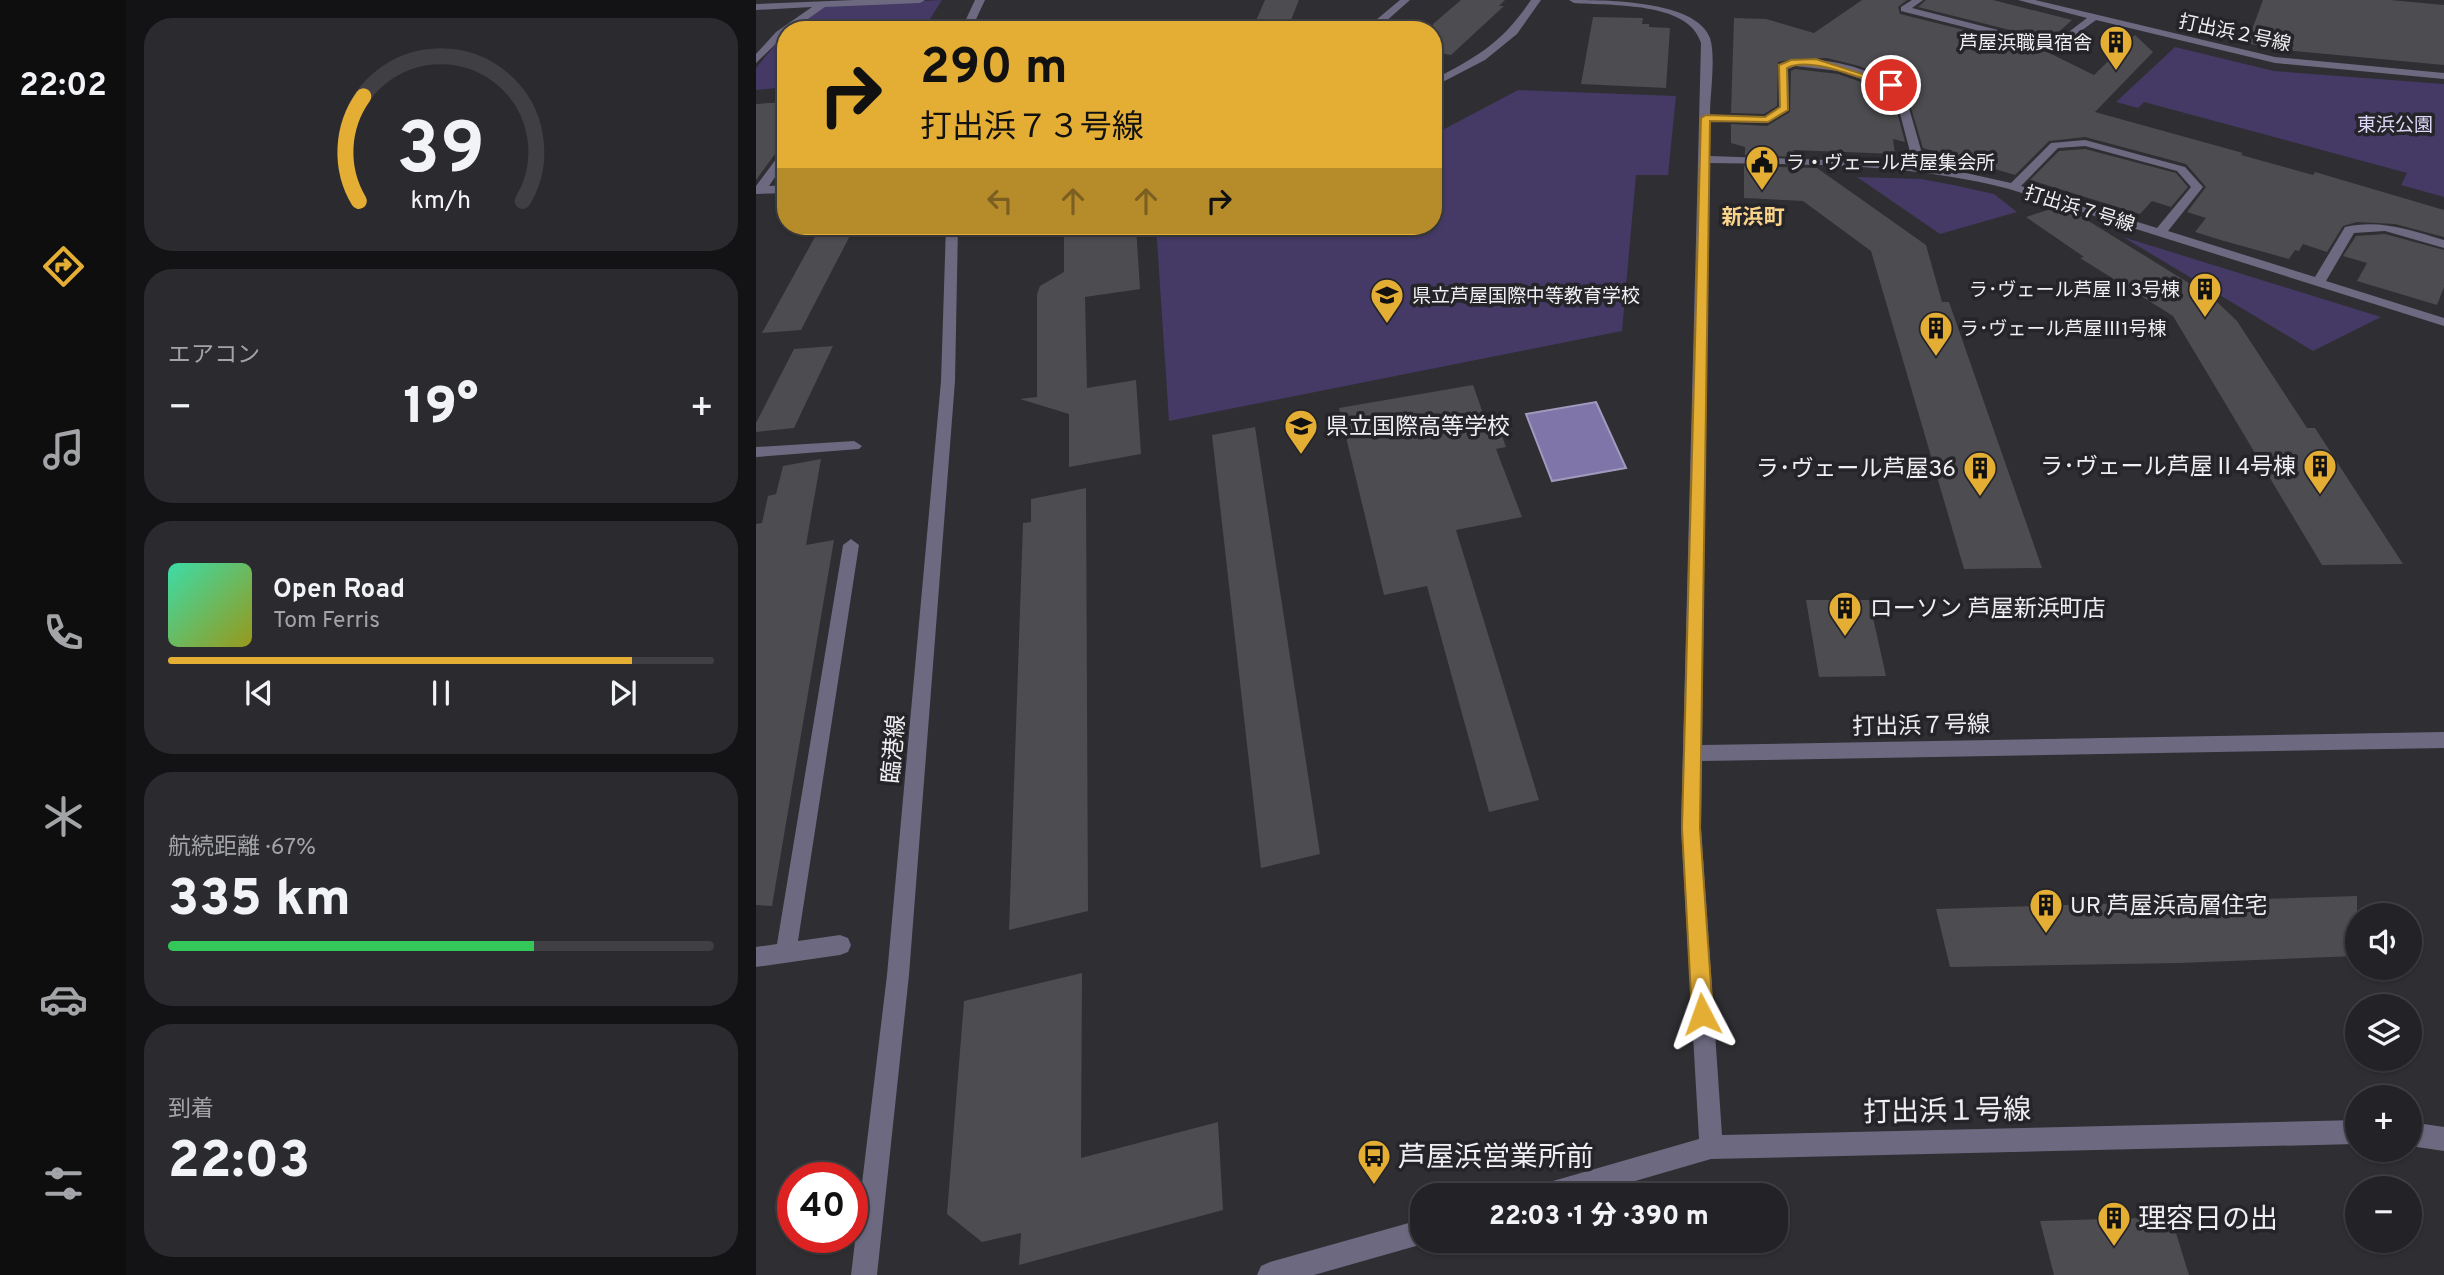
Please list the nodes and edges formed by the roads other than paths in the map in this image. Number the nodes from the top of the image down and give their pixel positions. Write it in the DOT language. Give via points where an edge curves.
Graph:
graph roads {
  1 [pos="920,0"];
  2 [pos="980,0"];
  3 [pos="1405,0"];
  4 [pos="1536,0"];
  5 [pos="1574,0"];
  6 [pos="1918,0"];
  7 [pos="2023,0"];
  8 [pos="823,4"];
  9 [pos="756,7"];
  10 [pos="2094,17"];
  11 [pos="798,21"];
  12 [pos="970,21"];
  13 [pos="1382,21"];
  14 [pos="777,36"];
  15 [pos="756,60"];
  16 [pos="2444,76"];
  17 [pos="1442,79"];
  18 [pos="1706,118"];
  19 [pos="1705,159"];
  20 [pos="777,165"];
  21 [pos="1920,167"];
  22 [pos="2013,187"];
  23 [pos="777,189"];
  24 [pos="758,190"];
  25 [pos="2160,233"];
  26 [pos="952,235"];
  27 [pos="2444,244"];
  28 [pos="2319,282"];
  29 [pos="2444,321"];
  30 [pos="854,446"];
  31 [pos="756,452"];
  32 [pos="851,545"];
  33 [pos="2444,740"];
  34 [pos="1693,753"];
  35 [pos="840,945"];
  36 [pos="786,952"];
  37 [pos="756,957"];
  38 [pos="2345,1132"];
  39 [pos="2422,1136"];
  40 [pos="2444,1139"];
  41 [pos="1711,1147"];
  42 [pos="1587,1183"];
  43 [pos="1410,1235"];
  44 [pos="864,1275"];
  45 [pos="1270,1275"];
  1 -- 8 [label="street"];
  2 -- 12 [label="street"];
  3 -- 13 [label="street"];
  4 -- 17 [label="street" via="1514,32 1481,58"];
  5 -- 18 [label="street" via="1661,9 1697,24 1706,43"];
  6 -- 10 [label="street" via="1904,9 2054,47"];
  7 -- 10 [label="street, 打出浜２号線"];
  8 -- 9 [label="street"];
  8 -- 11 [label="street"];
  10 -- 16 [label="street, 打出浜２号線" via="2275,60"];
  14 -- 15 [label="street"];
  18 -- 19 [label="street"];
  18 -- 21 [label="street" via="1768,120 1785,108 1783,67 1791,62 1816,62 1899,89"];
  19 -- 21 [label="street, 打出浜７号線"];
  19 -- 34 [label="street"];
  20 -- 24 [label="street"];
  21 -- 22 [label="street, 打出浜７号線"];
  22 -- 25 [label="street, 打出浜７号線"];
  22 -- 25 [label="street" via="2055,145 2085,142 2181,169 2197,187"];
  23 -- 24 [label="street"];
  25 -- 28 [label="street, 打出浜７号線"];
  26 -- 44 [label="street, 臨港線" via="944,436 898,975"];
  27 -- 28 [label="street" via="2374,224 2361,226 2349,230"];
  28 -- 29 [label="street, 打出浜７号線"];
  30 -- 31 [label="street"];
  32 -- 36 [label="street"];
  33 -- 34 [label="street, 打出浜７号線"];
  34 -- 41 [label="street" via="1691,828"];
  35 -- 36 [label="street"];
  36 -- 37 [label="street"];
  38 -- 41 [label="street, 打出浜１号線"];
  39 -- 40 [label="street"];
  41 -- 42 [label="street, 打出浜１号線"];
  43 -- 45 [label="street"];
}
